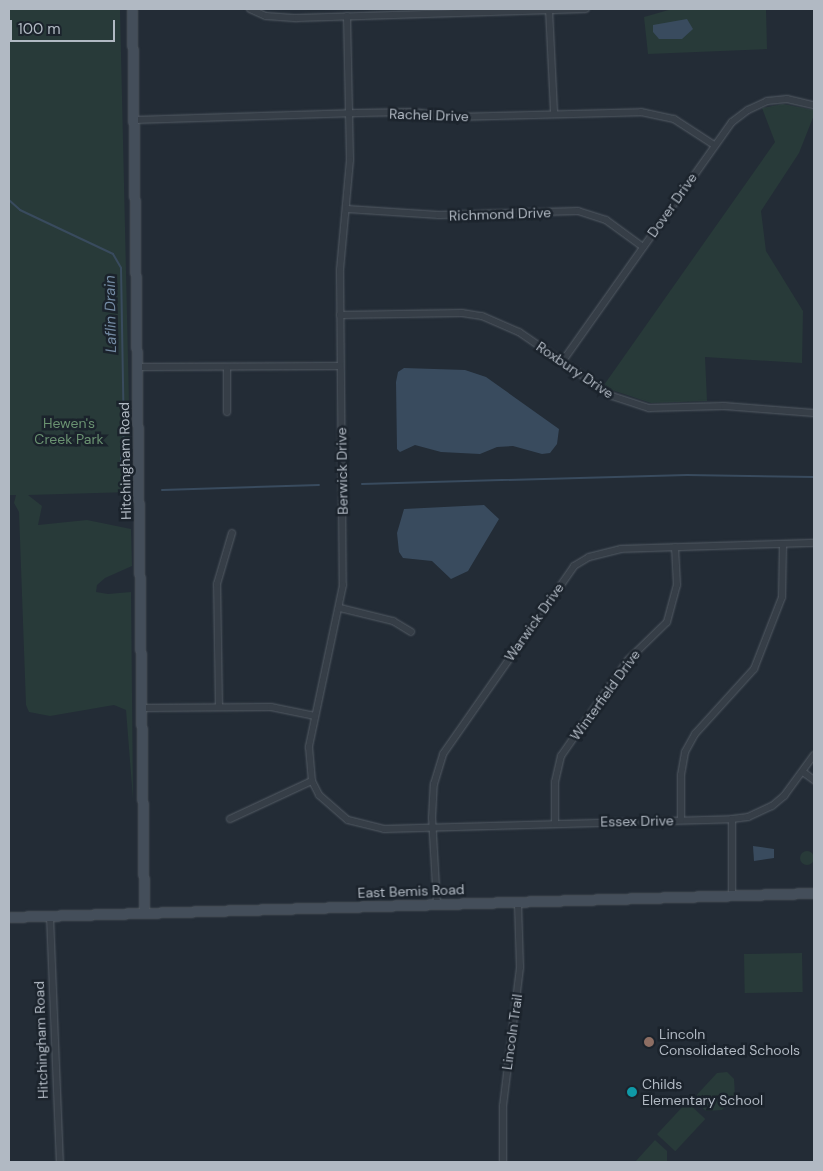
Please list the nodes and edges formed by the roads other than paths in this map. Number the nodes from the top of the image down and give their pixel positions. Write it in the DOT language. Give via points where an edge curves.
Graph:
graph roads {
  1 [pos="132,9"];
  2 [pos="250,9"];
  3 [pos="506,9"];
  4 [pos="550,9"];
  5 [pos="586,9"];
  6 [pos="408,11"];
  7 [pos="347,16"];
  8 [pos="814,105"];
  9 [pos="349,114"];
  10 [pos="554,114"];
  11 [pos="134,120"];
  12 [pos="714,145"];
  13 [pos="347,209"];
  14 [pos="643,247"];
  15 [pos="340,315"];
  16 [pos="562,362"];
  17 [pos="340,366"];
  18 [pos="137,367"];
  19 [pos="227,368"];
  20 [pos="227,412"];
  21 [pos="814,413"];
  22 [pos="232,533"];
  23 [pos="814,543"];
  24 [pos="783,544"];
  25 [pos="676,548"];
  26 [pos="340,608"];
  27 [pos="411,632"];
  28 [pos="219,707"];
  29 [pos="142,708"];
  30 [pos="315,716"];
  31 [pos="814,755"];
  32 [pos="803,772"];
  33 [pos="814,780"];
  34 [pos="312,781"];
  35 [pos="230,819"];
  36 [pos="732,819"];
  37 [pos="681,820"];
  38 [pos="555,823"];
  39 [pos="433,826"];
  40 [pos="814,893"];
  41 [pos="732,894"];
  42 [pos="518,902"];
  43 [pos="437,904"];
  44 [pos="144,912"];
  45 [pos="50,916"];
  46 [pos="9,917"];
  47 [pos="60,1162"];
  48 [pos="503,1162"];
  1 -- 11 [label="street, Hitchingham Road"];
  2 -- 7 [label="street" via="279,18"];
  3 -- 4 [label="street"];
  3 -- 6 [label="street"];
  4 -- 5 [label="street"];
  4 -- 10 [label="street"];
  6 -- 7 [label="street"];
  7 -- 9 [label="street, Berwick Drive"];
  8 -- 12 [label="street, Dover Drive" via="786,99 767,101 732,122"];
  9 -- 10 [label="street, Rachel Drive" via="413,112 455,117"];
  9 -- 11 [label="street, Rachel Drive"];
  9 -- 13 [label="street, Berwick Drive"];
  10 -- 12 [label="street, Rachel Drive" via="660,113"];
  11 -- 18 [label="street, Hitchingham Road"];
  12 -- 14 [label="street, Dover Drive"];
  13 -- 14 [label="street, Richmond Drive" via="416,215 578,212 606,220"];
  13 -- 15 [label="street, Berwick Drive" via="340,270"];
  14 -- 16 [label="street, Dover Drive"];
  15 -- 16 [label="street, Roxbury Drive" via="462,313 482,316 520,332"];
  15 -- 17 [label="street, Berwick Drive"];
  16 -- 21 [label="street, Roxbury Drive" via="621,400 649,408 724,406"];
  17 -- 19 [label="street"];
  17 -- 26 [label="street, Berwick Drive" via="343,585"];
  18 -- 19 [label="street"];
  18 -- 29 [label="street, Hitchingham Road"];
  19 -- 20 [label="street"];
  22 -- 28 [label="street" via="217,584"];
  23 -- 24 [label="street, Warwick Drive"];
  24 -- 25 [label="street, Warwick Drive"];
  24 -- 37 [label="street" via="782,597 754,669 695,734 685,752 681,775"];
  25 -- 38 [label="street, Winterfield Drive" via="677,585 667,622 628,660 562,756 555,782"];
  25 -- 39 [label="street, Warwick Drive" via="604,552 574,566 443,754 434,784"];
  26 -- 27 [label="street" via="393,621"];
  26 -- 30 [label="street, Berwick Drive"];
  28 -- 29 [label="street"];
  28 -- 30 [label="street" via="271,707"];
  29 -- 44 [label="street, Hitchingham Road"];
  30 -- 34 [label="street, Berwick Drive" via="309,747"];
  31 -- 32 [label="street, Essex Drive"];
  32 -- 33 [label="street"];
  32 -- 36 [label="street, Essex Drive" via="784,796 764,811"];
  34 -- 35 [label="street"];
  34 -- 39 [label="street, Berwick Drive" via="331,808 357,824 384,828"];
  36 -- 37 [label="street, Essex Drive"];
  36 -- 41 [label="street"];
  37 -- 38 [label="street, Essex Drive"];
  38 -- 39 [label="street, Essex Drive"];
  39 -- 43 [label="street, Warwick Drive"];
  40 -- 41 [label="street, East Bemis Road"];
  41 -- 42 [label="street, East Bemis Road"];
  42 -- 43 [label="street, East Bemis Road"];
  42 -- 48 [label="street, Lincoln Trail" via="520,967 502,1106"];
  43 -- 44 [label="street, East Bemis Road"];
  44 -- 45 [label="street, East Bemis Road"];
  45 -- 46 [label="street, East Bemis Road"];
  45 -- 47 [label="street, Hitchingham Road"];
}
